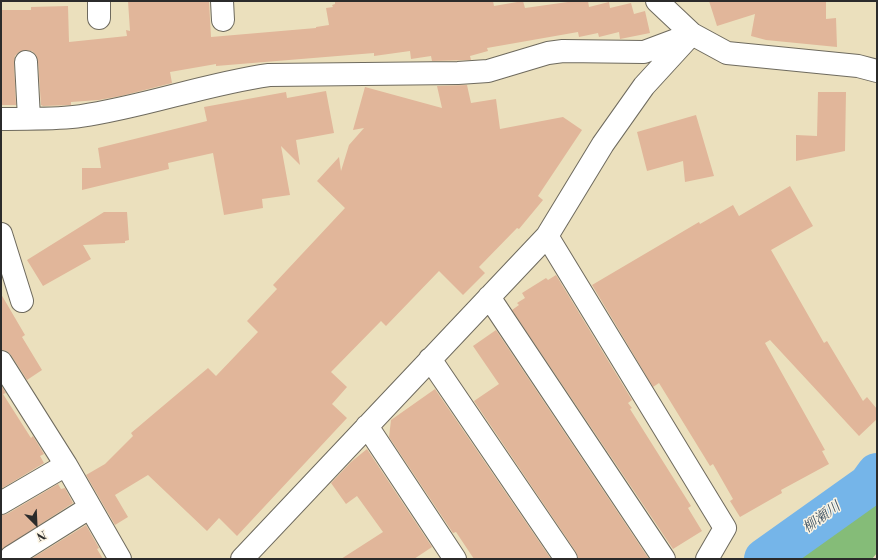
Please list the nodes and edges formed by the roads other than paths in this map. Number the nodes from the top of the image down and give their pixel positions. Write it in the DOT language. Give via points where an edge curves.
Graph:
graph roads {
  1 [pos="657,1"];
  2 [pos="692,34"];
  3 [pos="26,62"];
  4 [pos="877,71"];
  5 [pos="29,118"];
  6 [pos="1,119"];
  7 [pos="1,234"];
  8 [pos="547,236"];
  9 [pos="489,297"];
  10 [pos="22,302"];
  11 [pos="430,359"];
  12 [pos="1,362"];
  13 [pos="367,426"];
  14 [pos="66,465"];
  15 [pos="1,503"];
  16 [pos="89,508"];
  17 [pos="11,557"];
  18 [pos="120,559"];
  19 [pos="242,559"];
  20 [pos="455,559"];
  21 [pos="566,559"];
  22 [pos="664,559"];
  23 [pos="707,559"];
  1 -- 2 [label="street"];
  2 -- 4 [label="street" via="727,52 858,66"];
  2 -- 5 [label="street" via="644,52 563,51 488,71 269,75 239,79 80,117"];
  2 -- 8 [label="street" via="644,86 603,144"];
  3 -- 5 [label="street"];
  5 -- 6 [label="street"];
  7 -- 10 [label="street"];
  8 -- 9 [label="street"];
  8 -- 23 [label="street" via="725,528"];
  9 -- 11 [label="street"];
  9 -- 22 [label="street"];
  11 -- 13 [label="street"];
  11 -- 21 [label="street"];
  12 -- 14 [label="street"];
  13 -- 19 [label="street"];
  13 -- 20 [label="street"];
  14 -- 15 [label="street"];
  14 -- 16 [label="street"];
  16 -- 17 [label="street"];
  16 -- 18 [label="street"];
}
